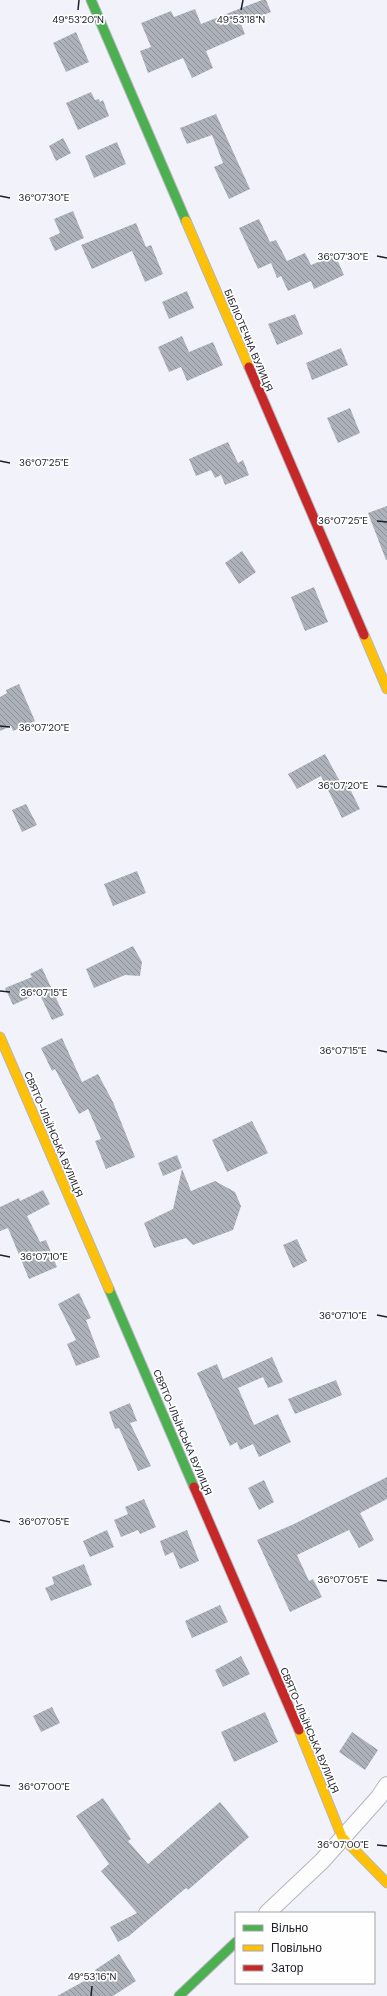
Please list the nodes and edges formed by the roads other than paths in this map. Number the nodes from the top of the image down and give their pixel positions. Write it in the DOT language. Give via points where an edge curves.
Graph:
graph roads {
  1 [pos="91,0"];
  2 [pos="387,689"];
  3 [pos="0,1037"];
  4 [pos="387,1785"];
  5 [pos="342,1837"];
  6 [pos="387,1883"];
  7 [pos="268,1912"];
  8 [pos="235,1943"];
  9 [pos="179,1996"];
  1 -- 2 [label="street, БІБЛІОТЕЧНА ВУЛИЦЯ"];
  3 -- 5 [label="street, СВЯТО-ІЛЬЇНСЬКА ВУЛИЦЯ" via="283,1692"];
  4 -- 5 [label="street"];
  5 -- 6 [label="street"];
  5 -- 7 [label="street" via="322,1861"];
  8 -- 9 [label="street"];
}
